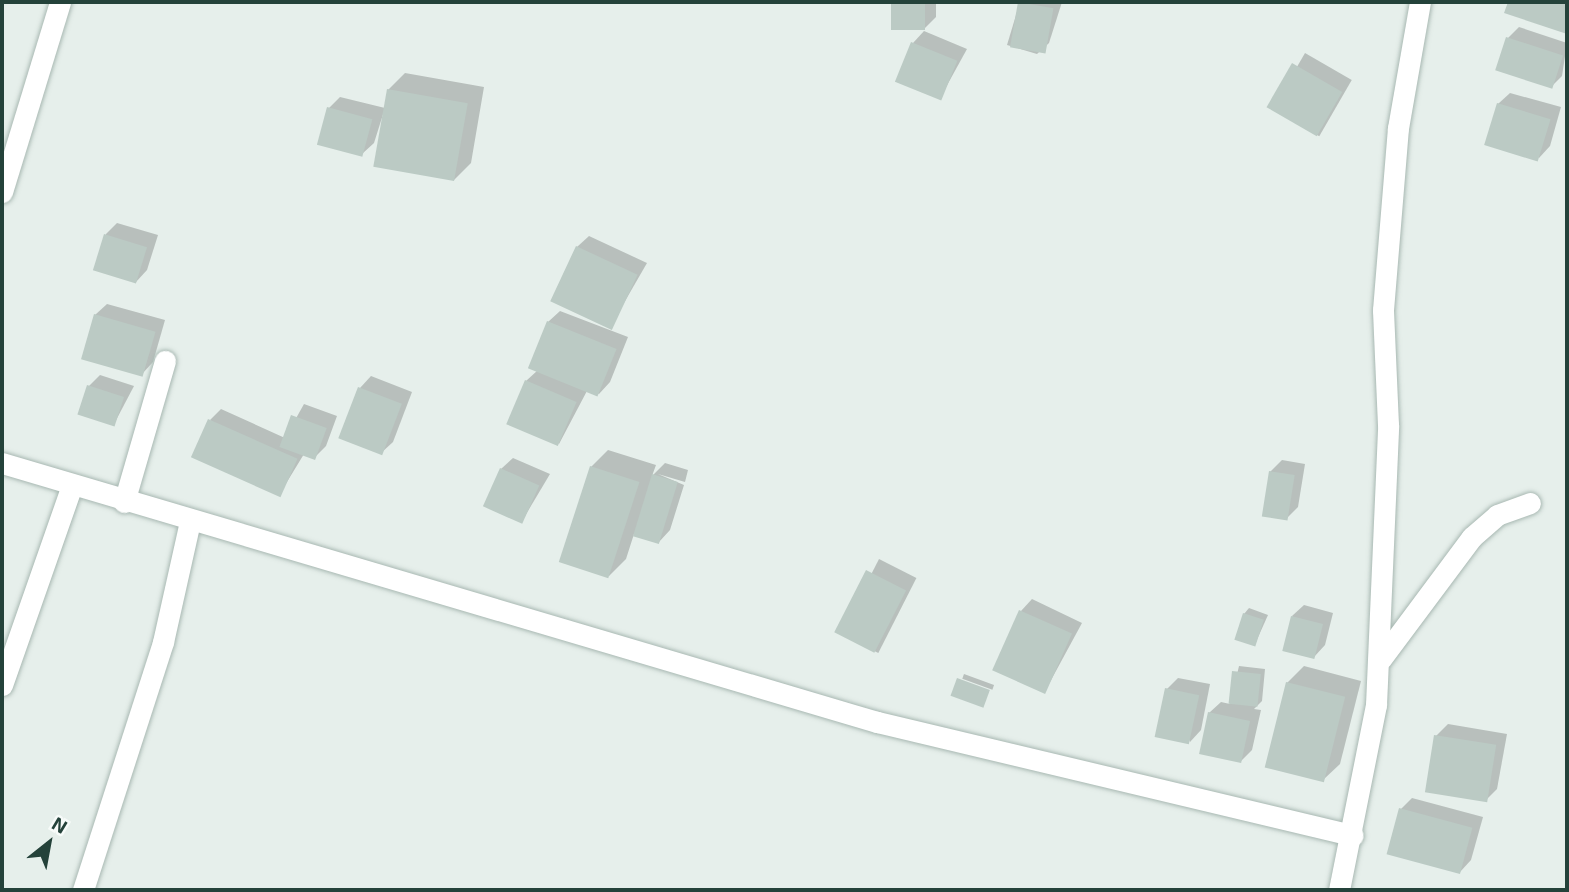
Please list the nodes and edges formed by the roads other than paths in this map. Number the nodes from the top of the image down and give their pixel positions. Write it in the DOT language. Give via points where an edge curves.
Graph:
graph roads {
  1 [pos="60,2"];
  2 [pos="1420,2"];
  3 [pos="2,192"];
  4 [pos="165,361"];
  5 [pos="2,463"];
  6 [pos="71,488"];
  7 [pos="124,502"];
  8 [pos="1530,503"];
  9 [pos="190,521"];
  10 [pos="1380,661"];
  11 [pos="2,685"];
  12 [pos="1353,835"];
  13 [pos="83,890"];
  14 [pos="1339,890"];
  1 -- 3 [label="street"];
  2 -- 10 [label="street" via="1398,128 1383,310 1388,425"];
  4 -- 7 [label="street"];
  5 -- 6 [label="street"];
  6 -- 7 [label="street"];
  6 -- 11 [label="street"];
  7 -- 9 [label="street"];
  8 -- 10 [label="street" via="1497,515 1472,537"];
  9 -- 12 [label="street" via="877,722"];
  9 -- 13 [label="street" via="163,642"];
  10 -- 12 [label="street"];
  12 -- 14 [label="street"];
}
